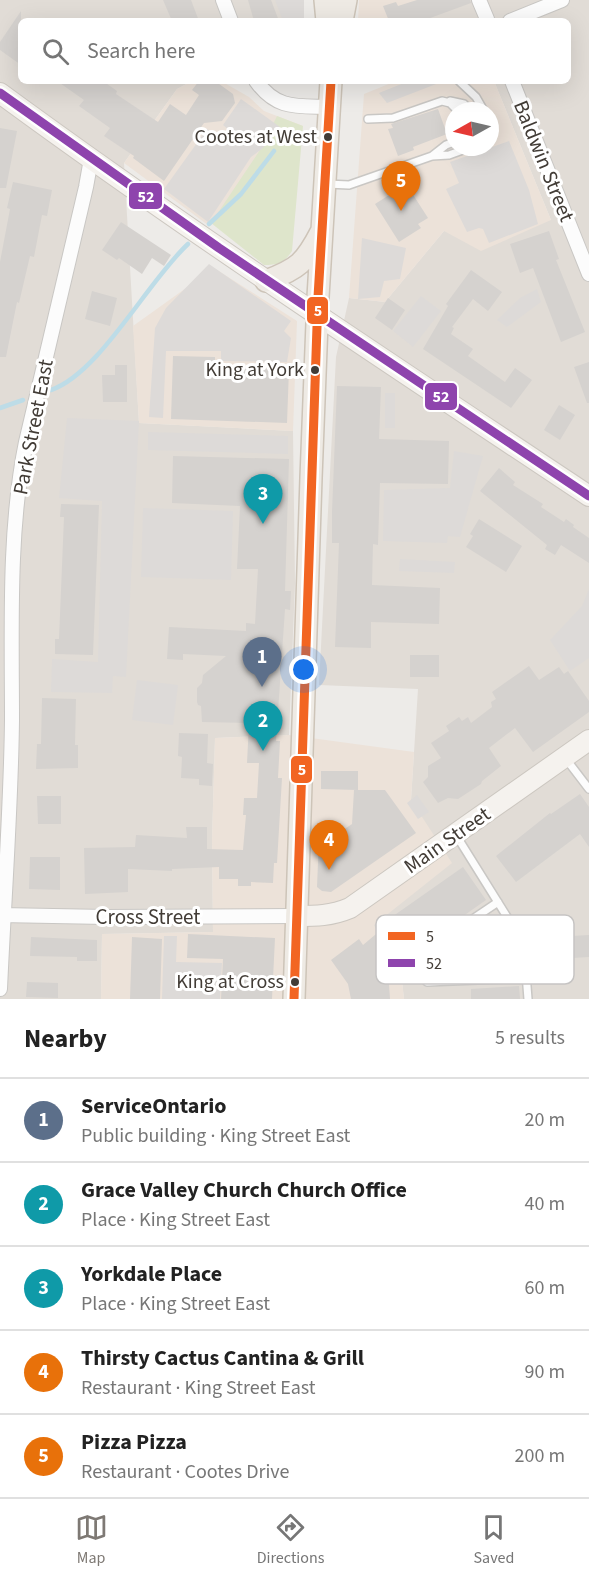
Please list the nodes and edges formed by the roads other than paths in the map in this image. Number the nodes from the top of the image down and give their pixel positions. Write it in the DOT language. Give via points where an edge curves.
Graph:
graph roads {
  1 [pos="223,0"];
  2 [pos="325,0"];
  3 [pos="346,0"];
  4 [pos="479,0"];
  5 [pos="562,0"];
  6 [pos="230,18"];
  7 [pos="327,18"];
  8 [pos="343,18"];
  9 [pos="489,18"];
  10 [pos="517,18"];
  11 [pos="258,84"];
  12 [pos="331,84"];
  13 [pos="462,84"];
  14 [pos="513,84"];
  15 [pos="0,93"];
  16 [pos="446,101"];
  17 [pos="452,102"];
  18 [pos="479,102"];
  19 [pos="329,107"];
  20 [pos="368,119"];
  21 [pos="445,146"];
  22 [pos="445,155"];
  23 [pos="432,156"];
  24 [pos="91,159"];
  25 [pos="325,184"];
  26 [pos="323,229"];
  27 [pos="589,274"];
  28 [pos="266,281"];
  29 [pos="318,317"];
  30 [pos="589,496"];
  31 [pos="6,691"];
  32 [pos="589,740"];
  33 [pos="565,757"];
  34 [pos="589,789"];
  35 [pos="456,835"];
  36 [pos="498,902"];
  37 [pos="2,915"];
  38 [pos="479,915"];
  39 [pos="506,915"];
  40 [pos="296,916"];
  41 [pos="527,984"];
  42 [pos="0,989"];
  43 [pos="294,999"];
  44 [pos="528,999"];
  1 -- 6 [label="street"];
  2 -- 7 [label="main road"];
  3 -- 8 [label="main road"];
  4 -- 9 [label="street"];
  5 -- 10 [label="street"];
  11 -- 19 [label="street" via="278,101"];
  12 -- 19 [label="main road"];
  13 -- 18 [label="lane"];
  14 -- 27 [label="street, Baldwin Street"];
  15 -- 24 [label="street"];
  16 -- 17 [label="lane"];
  16 -- 20 [label="lane" via="393,118"];
  19 -- 25 [label="main road"];
  21 -- 23 [label="lane"];
  22 -- 23 [label="lane"];
  23 -- 25 [label="lane" via="349,185"];
  24 -- 28 [label="street"];
  24 -- 31 [label="street, Park Street East" via="22,462"];
  25 -- 26 [label="main road"];
  26 -- 28 [label="main road" via="302,262"];
  26 -- 29 [label="main road"];
  28 -- 29 [label="street"];
  29 -- 30 [label="street"];
  29 -- 40 [label="main road"];
  31 -- 37 [label="street, Park Street East"];
  32 -- 33 [label="street, Main Street"];
  33 -- 34 [label="lane"];
  33 -- 35 [label="street, Main Street"];
  35 -- 36 [label="lane"];
  35 -- 40 [label="street, Main Street" via="350,908 336,914"];
  36 -- 38 [label="lane"];
  36 -- 39 [label="lane"];
  37 -- 40 [label="street, Cross Street"];
  37 -- 42 [label="street, Park Street East"];
  40 -- 43 [label="main road"];
  41 -- 44 [label="lane"];
}
